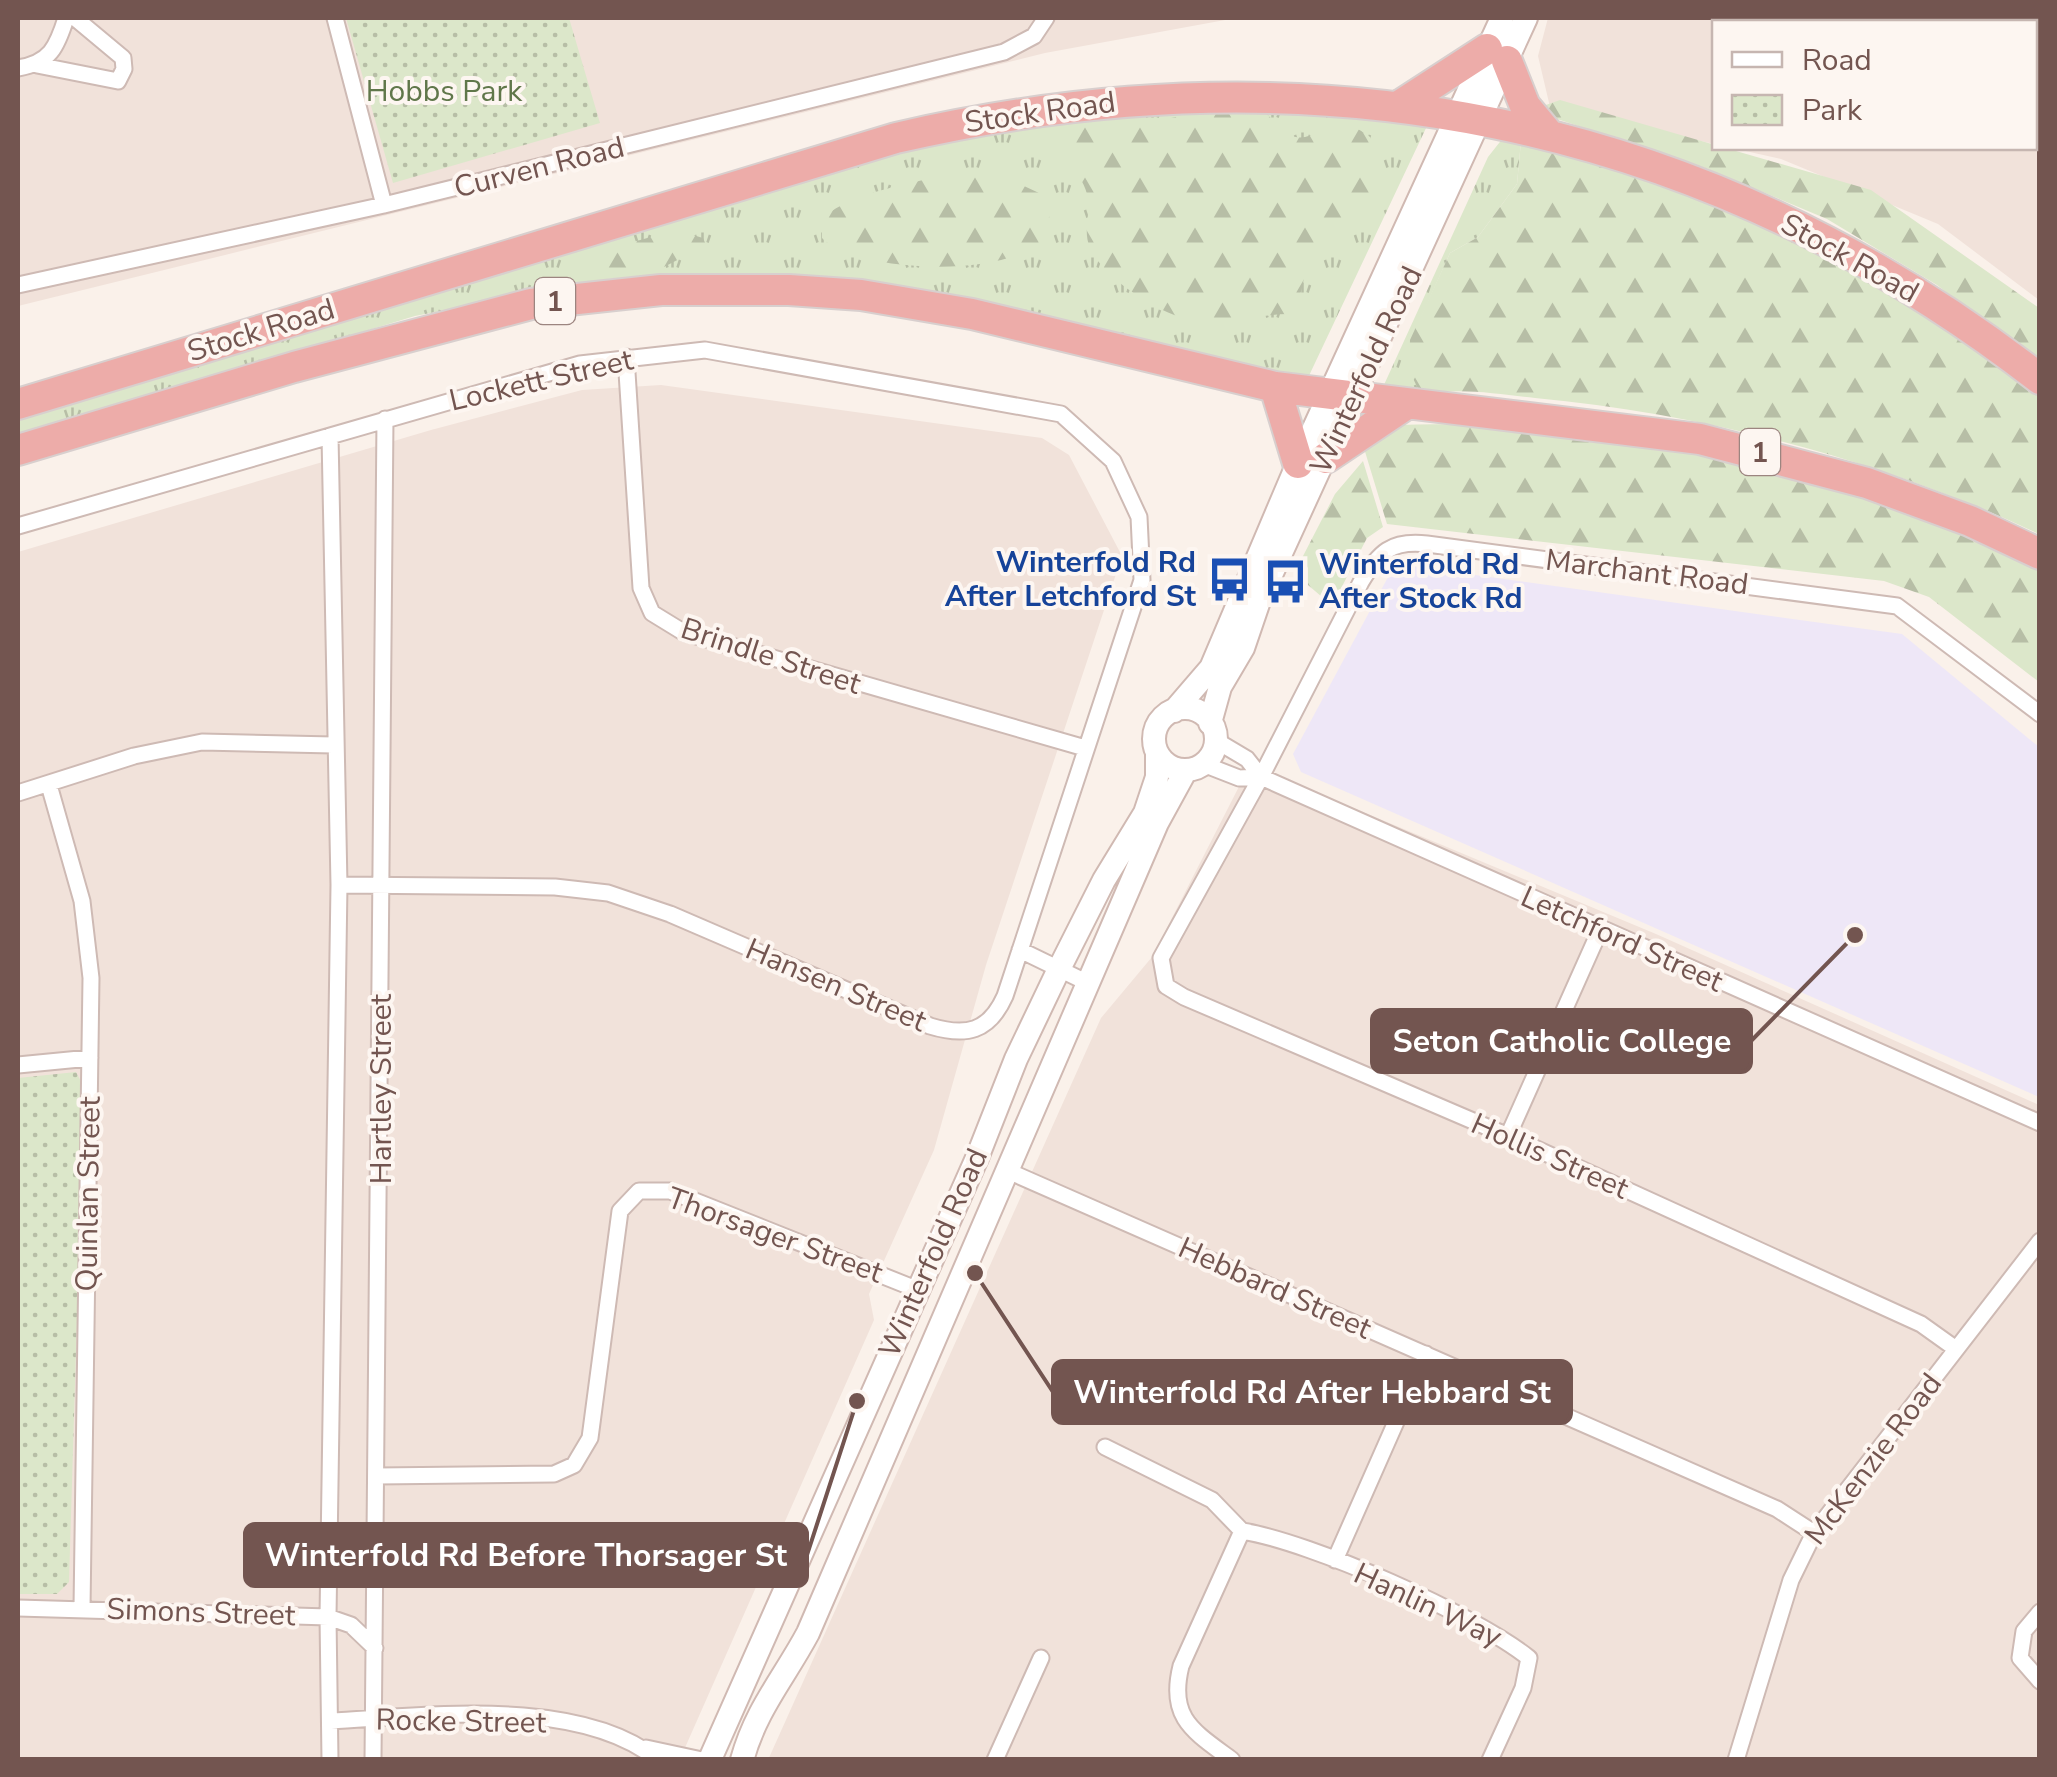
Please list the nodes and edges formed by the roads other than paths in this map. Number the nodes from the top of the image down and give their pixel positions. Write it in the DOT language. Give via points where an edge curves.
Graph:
graph roads {
  1 [pos="66,18"];
  2 [pos="74,18"];
  3 [pos="335,18"];
  4 [pos="1046,18"];
  5 [pos="1502,18"];
  6 [pos="1526,18"];
  7 [pos="1497,55"];
  8 [pos="37,65"];
  9 [pos="18,68"];
  10 [pos="1399,106"];
  11 [pos="1469,118"];
  12 [pos="1550,136"];
  13 [pos="384,205"];
  14 [pos="18,285"];
  15 [pos="626,357"];
  16 [pos="2040,379"];
  17 [pos="1275,387"];
  18 [pos="1341,396"];
  19 [pos="18,404"];
  20 [pos="1405,405"];
  21 [pos="385,418"];
  22 [pos="330,436"];
  23 [pos="18,450"];
  24 [pos="1312,461"];
  25 [pos="18,526"];
  26 [pos="2040,554"];
  27 [pos="1142,580"];
  28 [pos="1174,711"];
  29 [pos="2040,714"];
  30 [pos="1213,731"];
  31 [pos="333,745"];
  32 [pos="1084,748"];
  33 [pos="1157,753"];
  34 [pos="1195,767"];
  35 [pos="1261,778"];
  36 [pos="49,785"];
  37 [pos="18,793"];
  38 [pos="382,883"];
  39 [pos="339,884"];
  40 [pos="1600,930"];
  41 [pos="1020,950"];
  42 [pos="1161,958"];
  43 [pos="1059,969"];
  44 [pos="1088,983"];
  45 [pos="90,1058"];
  46 [pos="18,1065"];
  47 [pos="2040,1123"];
  48 [pos="1508,1136"];
  49 [pos="1008,1171"];
  50 [pos="2040,1241"];
  51 [pos="916,1288"];
  52 [pos="1956,1349"];
  53 [pos="1426,1354"];
  54 [pos="1105,1447"];
  55 [pos="378,1476"];
  56 [pos="1242,1530"];
  57 [pos="1814,1532"];
  58 [pos="1334,1560"];
  59 [pos="18,1608"];
  60 [pos="82,1608"];
  61 [pos="2040,1612"];
  62 [pos="328,1616"];
  63 [pos="374,1648"];
  64 [pos="1041,1658"];
  65 [pos="2040,1681"];
  66 [pos="373,1718"];
  67 [pos="331,1721"];
  68 [pos="652,1754"];
  69 [pos="719,1759"];
  70 [pos="330,1760"];
  71 [pos="373,1760"];
  72 [pos="995,1760"];
  73 [pos="1232,1760"];
  74 [pos="1490,1760"];
  75 [pos="1736,1760"];
  1 -- 8 [label="street" via="56,49"];
  2 -- 8 [label="street" via="122,58 118,81"];
  3 -- 13 [label="street"];
  4 -- 13 [label="street, Curven Road" via="1034,36 1004,52"];
  5 -- 7 [label="main road, Winterfold Road"];
  6 -- 7 [label="main road, Winterfold Road"];
  7 -- 10 [label="highway"];
  7 -- 11 [label="main road, Winterfold Road"];
  7 -- 12 [label="highway"];
  8 -- 9 [label="street"];
  10 -- 11 [label="highway, Stock Road / 1"];
  10 -- 19 [label="highway, Stock Road / 1" via="1202,95 1080,103 964,122 822,158"];
  11 -- 12 [label="highway, Stock Road / 1"];
  11 -- 18 [label="main road, Winterfold Road"];
  12 -- 16 [label="highway, Stock Road / 1" via="1673,174 1821,238"];
  13 -- 14 [label="street, Curven Road"];
  15 -- 21 [label="street, Lockett Street"];
  15 -- 27 [label="street, Lockett Street" via="705,350 1061,414 1113,461 1140,517"];
  15 -- 32 [label="street, Brindle Street" via="641,588 652,613 683,632"];
  17 -- 18 [label="highway, Stock Road / 1"];
  17 -- 23 [label="highway, Stock Road / 1" via="911,303 789,290 661,290 467,318"];
  17 -- 24 [label="highway"];
  18 -- 20 [label="highway, Stock Road / 1"];
  18 -- 24 [label="main road, Winterfold Road"];
  20 -- 24 [label="highway"];
  20 -- 26 [label="highway, Stock Road / 1" via="1638,428 1760,452 1925,504"];
  21 -- 22 [label="street, Lockett Street"];
  21 -- 38 [label="street, Hartley Street"];
  22 -- 25 [label="street, Lockett Street"];
  22 -- 31 [label="street, Hartley Street"];
  24 -- 28 [label="main road, Winterfold Road" via="1211,668"];
  24 -- 30 [label="main road, Winterfold Road" via="1243,648 1220,688"];
  27 -- 32 [label="street, Hansen Street"];
  28 -- 30 [label="main road" via="1190,709"];
  28 -- 33 [label="main road" via="1156,727"];
  29 -- 35 [label="street, Marchant Road" via="1897,606 1411,542 1390,546 1374,560"];
  30 -- 34 [label="main road"];
  30 -- 35 [label="street, Letchford Street"];
  31 -- 36 [label="street" via="202,742"];
  31 -- 39 [label="street, Hartley Street"];
  32 -- 41 [label="street, Hansen Street"];
  33 -- 34 [label="main road" via="1169,766"];
  33 -- 43 [label="main road, Winterfold Road" via="1145,813"];
  34 -- 35 [label="street, Letchford Street"];
  34 -- 44 [label="main road, Winterfold Road" via="1156,822"];
  35 -- 40 [label="street, Letchford Street"];
  35 -- 42 [label="street, Marchant Road"];
  36 -- 37 [label="street"];
  36 -- 45 [label="street, Quinlan Street" via="82,901 91,978"];
  38 -- 39 [label="street, Hansen Street"];
  38 -- 41 [label="street, Hansen Street" via="578,888 627,898 959,1034 992,1020"];
  38 -- 55 [label="street, Hartley Street"];
  39 -- 62 [label="street, Hartley Street"];
  40 -- 47 [label="street, Letchford Street"];
  40 -- 48 [label="street"];
  41 -- 43 [label="street"];
  42 -- 48 [label="street, Hollis Street" via="1166,986 1184,997"];
  43 -- 44 [label="street"];
  43 -- 51 [label="main road, Winterfold Road"];
  44 -- 49 [label="main road, Winterfold Road"];
  45 -- 46 [label="street"];
  45 -- 60 [label="street, Quinlan Street"];
  48 -- 52 [label="street, Hollis Street" via="1920,1324"];
  49 -- 53 [label="street, Hebbard Street"];
  49 -- 69 [label="main road, Winterfold Road" via="808,1632 789,1668"];
  50 -- 52 [label="street, McKenzie Road"];
  51 -- 55 [label="street, Thorsager Street" via="670,1191 639,1190 620,1211 590,1438 574,1465 554,1474"];
  51 -- 69 [label="main road, Winterfold Road"];
  52 -- 57 [label="street, McKenzie Road"];
  53 -- 57 [label="street, Hebbard Street" via="1777,1509"];
  53 -- 58 [label="street, Hanlin Way"];
  54 -- 56 [label="street" via="1212,1500"];
  55 -- 63 [label="street, Hartley Street"];
  56 -- 58 [label="street, Hanlin Way"];
  56 -- 73 [label="street" via="1176,1688 1176,1703 1194,1732"];
  57 -- 75 [label="street, McKenzie Road" via="1791,1580"];
  58 -- 74 [label="street, Hanlin Way" via="1501,1635 1529,1658 1523,1688"];
  59 -- 60 [label="street, Simons Street"];
  60 -- 62 [label="street, Simons Street"];
  61 -- 65 [label="street" via="2024,1631 2020,1658"];
  62 -- 63 [label="street, Simons Street" via="350,1625"];
  62 -- 67 [label="street, Hartley Street"];
  63 -- 66 [label="street, Hartley Street"];
  64 -- 72 [label="street"];
  66 -- 67 [label="street, Rocke Street"];
  66 -- 68 [label="street, Rocke Street" via="538,1718 600,1729"];
  66 -- 71 [label="street, Hartley Street"];
  67 -- 70 [label="street, Hartley Street"];
  68 -- 69 [label="street, Rocke Street"];
}
